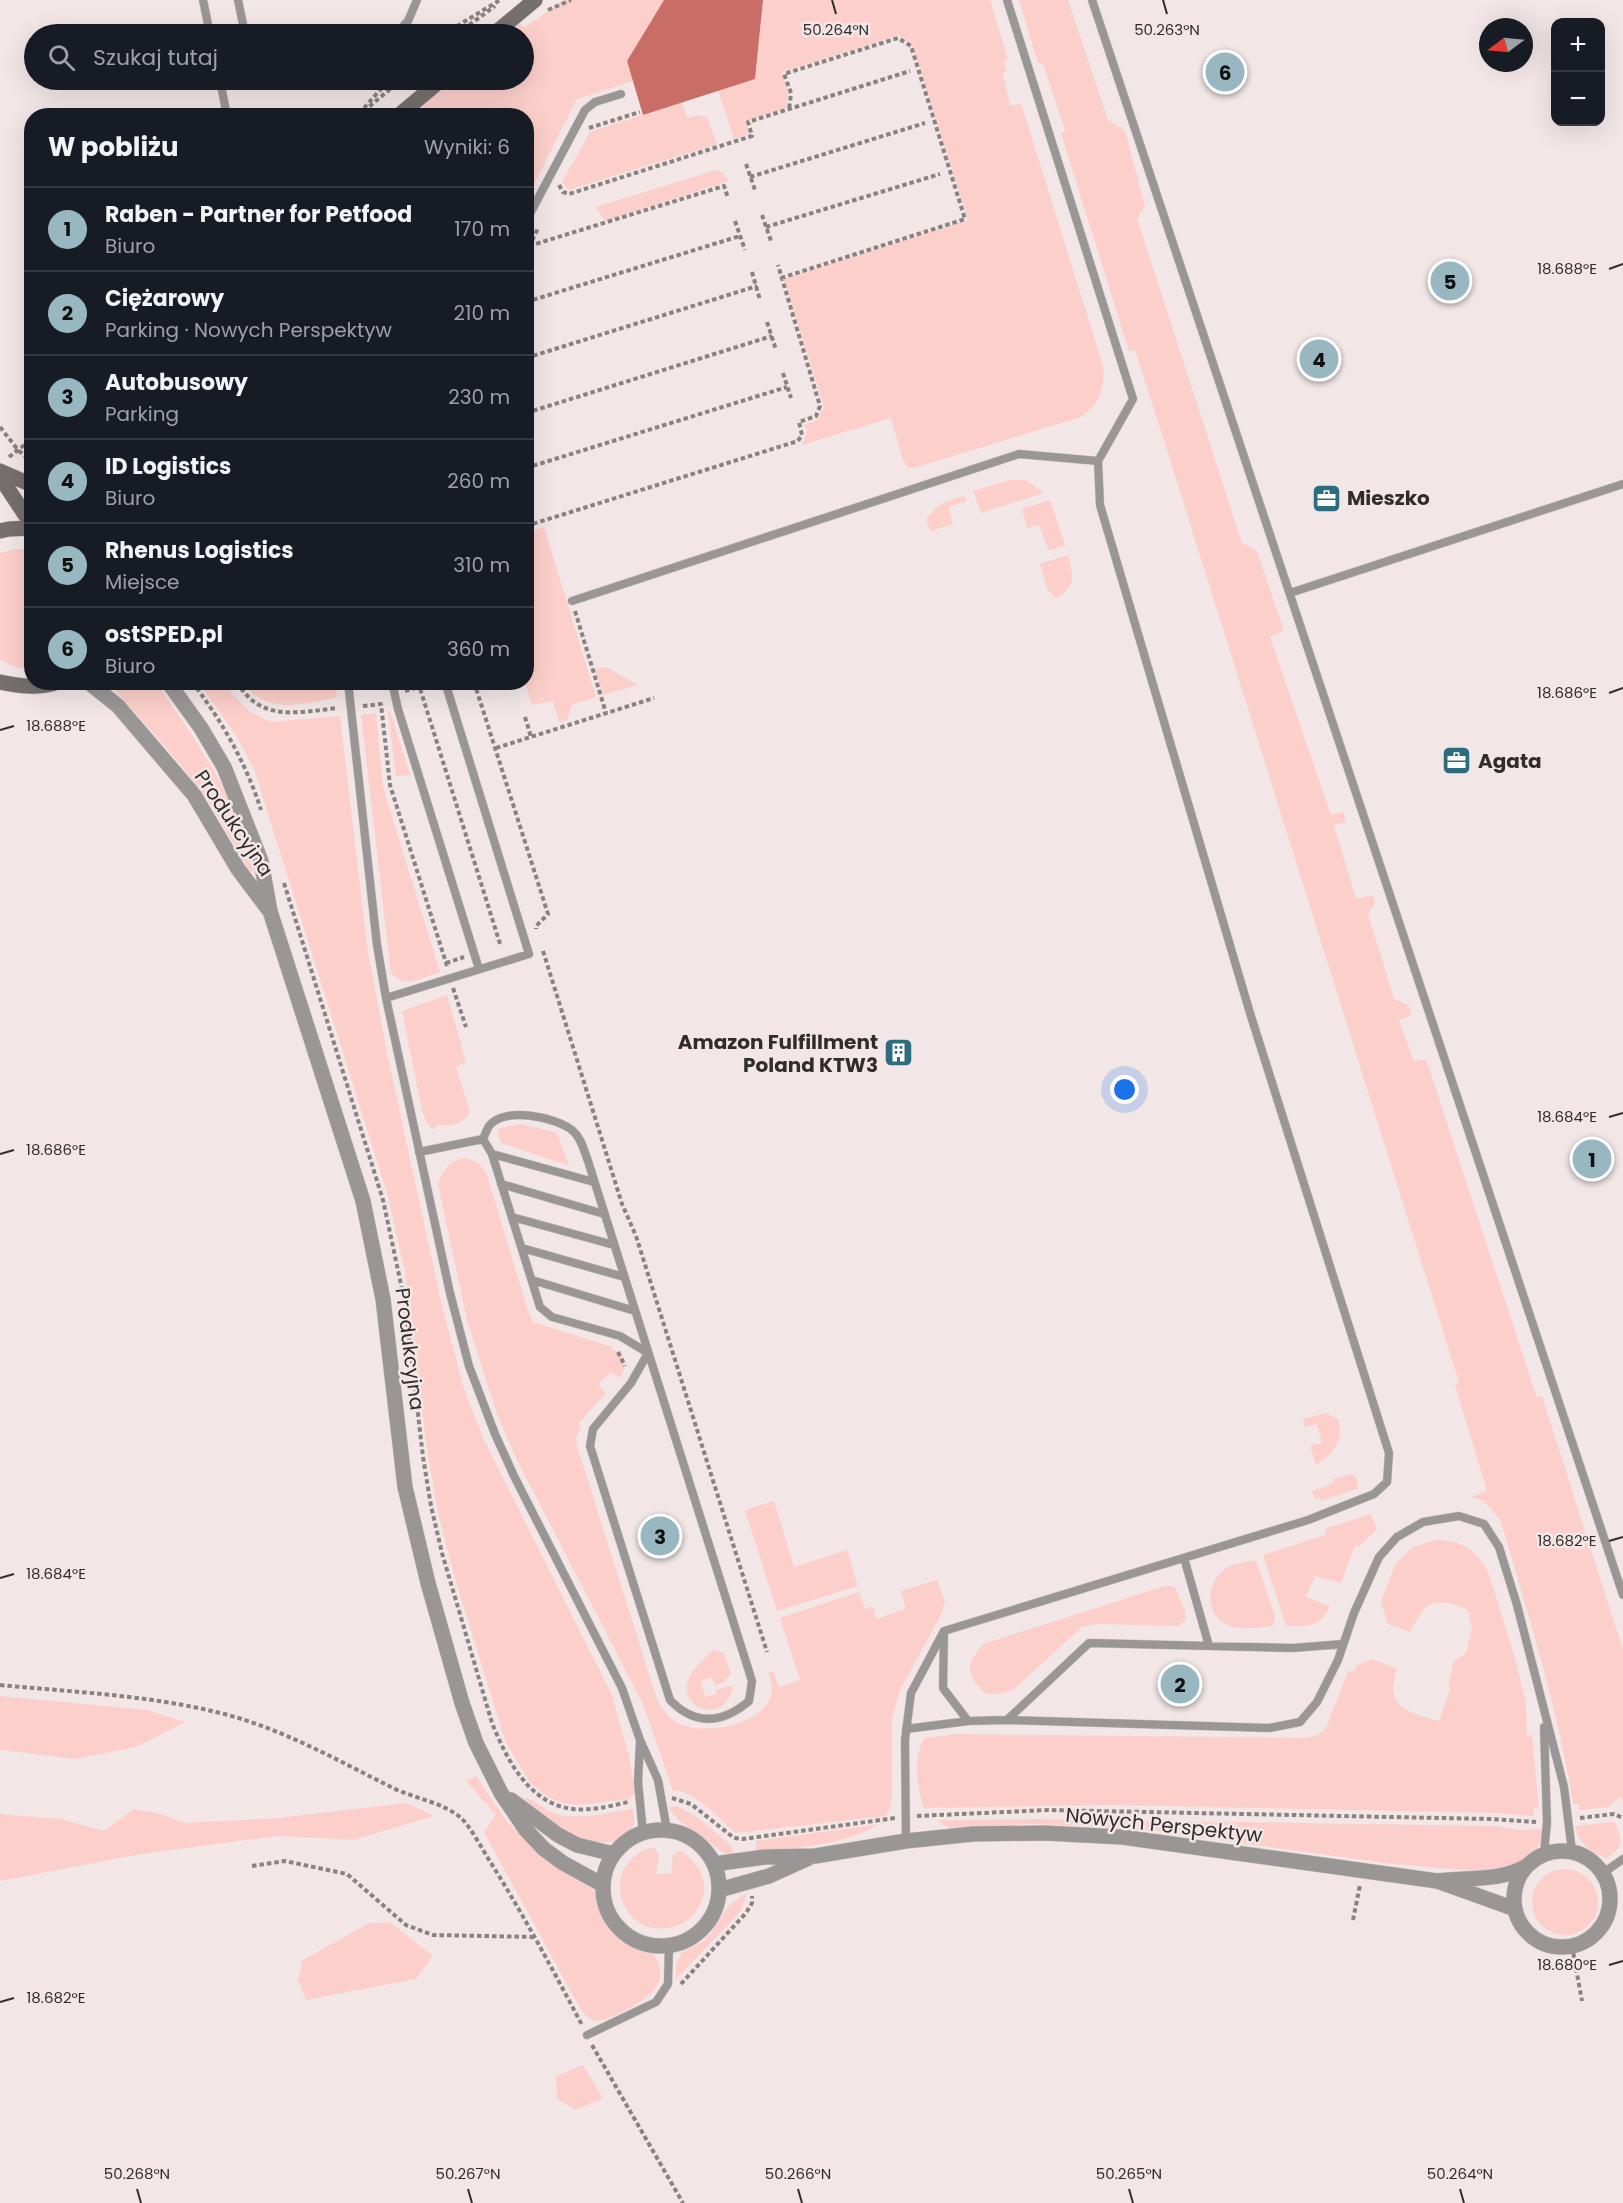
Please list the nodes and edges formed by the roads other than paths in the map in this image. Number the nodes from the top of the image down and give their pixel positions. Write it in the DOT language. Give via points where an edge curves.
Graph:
graph roads {
  1 [pos="203,0"];
  2 [pos="238,0"];
  3 [pos="417,0"];
  4 [pos="535,0"];
  5 [pos="1007,0"];
  6 [pos="1092,0"];
  7 [pos="208,24"];
  8 [pos="243,24"];
  9 [pos="405,24"];
  10 [pos="506,24"];
  11 [pos="222,90"];
  12 [pos="429,90"];
  13 [pos="621,94"];
  14 [pos="225,108"];
  15 [pos="408,108"];
  16 [pos="534,206"];
  17 [pos="1098,461"];
  18 [pos="0,471"];
  19 [pos="0,477"];
  20 [pos="24,482"];
  21 [pos="1623,484"];
  22 [pos="24,514"];
  23 [pos="24,527"];
  24 [pos="0,531"];
  25 [pos="1290,593"];
  26 [pos="572,601"];
  27 [pos="0,682"];
  28 [pos="24,686"];
  29 [pos="98,690"];
  30 [pos="174,690"];
  31 [pos="349,690"];
  32 [pos="394,690"];
  33 [pos="447,690"];
  34 [pos="270,911"];
  35 [pos="479,969"];
  36 [pos="386,998"];
  37 [pos="483,1139"];
  38 [pos="419,1152"];
  39 [pos="492,1154"];
  40 [pos="594,1182"];
  41 [pos="501,1184"];
  42 [pos="604,1214"];
  43 [pos="512,1217"];
  44 [pos="614,1245"];
  45 [pos="522,1248"];
  46 [pos="624,1277"];
  47 [pos="532,1280"];
  48 [pos="635,1311"];
  49 [pos="648,1353"];
  50 [pos="1184,1558"];
  51 [pos="1623,1595"];
  52 [pos="944,1631"];
  53 [pos="1343,1644"];
  54 [pos="1209,1646"];
  55 [pos="1544,1710"];
  56 [pos="1007,1720"];
  57 [pos="968,1721"];
  58 [pos="906,1729"];
  59 [pos="640,1740"];
  60 [pos="501,1793"];
  61 [pos="667,1830"];
  62 [pos="643,1833"];
  63 [pos="906,1841"];
  64 [pos="1572,1851"];
  65 [pos="614,1854"];
  66 [pos="1544,1854"];
  67 [pos="815,1856"];
  68 [pos="1623,1859"];
  69 [pos="714,1864"];
  70 [pos="1528,1865"];
  71 [pos="1603,1873"];
  72 [pos="1437,1881"];
  73 [pos="603,1885"];
  74 [pos="719,1890"];
  75 [pos="1515,1909"];
  76 [pos="669,1945"];
  77 [pos="587,2036"];
  1 -- 7 [label="lane"];
  2 -- 8 [label="lane"];
  3 -- 9 [label="lane"];
  4 -- 10 [label="street"];
  5 -- 17 [label="lane" via="1133,399"];
  6 -- 25 [label="lane"];
  11 -- 14 [label="lane"];
  12 -- 15 [label="street"];
  13 -- 16 [label="lane" via="595,102 585,110"];
  17 -- 26 [label="lane" via="1018,454"];
  17 -- 50 [label="lane" via="1100,505 1246,1001 1389,1453 1387,1482 1374,1494 1308,1520"];
  18 -- 20 [label="street"];
  19 -- 22 [label="street"];
  21 -- 25 [label="lane"];
  23 -- 24 [label="street"];
  25 -- 51 [label="lane"];
  27 -- 28 [label="street"];
  29 -- 34 [label="street, Produkcyjna" via="118,706 194,795 238,869"];
  30 -- 34 [label="street, Produkcyjna" via="224,767 261,861"];
  31 -- 36 [label="lane" via="374,924"];
  32 -- 35 [label="lane"];
  33 -- 35 [label="lane" via="529,954"];
  34 -- 60 [label="street, Produkcyjna" via="363,1201 384,1299 405,1487 428,1583 476,1743"];
  35 -- 36 [label="lane"];
  36 -- 38 [label="lane"];
  37 -- 38 [label="lane"];
  37 -- 39 [label="lane"];
  37 -- 40 [label="lane" via="490,1125 503,1117 522,1114 555,1122 573,1131 582,1143"];
  38 -- 59 [label="lane" via="477,1391 514,1476 615,1672"];
  39 -- 40 [label="lane"];
  39 -- 41 [label="lane"];
  40 -- 42 [label="lane"];
  41 -- 42 [label="lane"];
  41 -- 43 [label="lane"];
  42 -- 44 [label="lane"];
  43 -- 44 [label="lane"];
  43 -- 45 [label="lane"];
  44 -- 46 [label="lane"];
  45 -- 46 [label="lane"];
  45 -- 47 [label="lane"];
  46 -- 48 [label="lane"];
  47 -- 48 [label="lane"];
  47 -- 49 [label="lane" via="540,1307 552,1317 620,1336"];
  48 -- 49 [label="lane"];
  49 -- 49 [label="lane" via="631,1383 593,1429 590,1446 670,1700 681,1712 699,1719 722,1719 749,1701 752,1680"];
  50 -- 52 [label="lane"];
  50 -- 54 [label="lane"];
  52 -- 57 [label="lane" via="943,1688"];
  52 -- 58 [label="lane" via="911,1693"];
  53 -- 54 [label="lane" via="1293,1648"];
  53 -- 55 [label="lane" via="1379,1557 1397,1537 1423,1522 1459,1516 1484,1524 1499,1547"];
  53 -- 56 [label="lane" via="1317,1702 1300,1722 1269,1728"];
  54 -- 56 [label="lane" via="1089,1643"];
  55 -- 64 [label="lane" via="1564,1787"];
  55 -- 66 [label="lane"];
  56 -- 57 [label="lane"];
  57 -- 58 [label="lane"];
  58 -- 63 [label="lane"];
  59 -- 61 [label="lane" via="658,1780"];
  59 -- 62 [label="lane" via="638,1782"];
  60 -- 65 [label="street, Produkcyjna" via="567,1840"];
  60 -- 73 [label="street, Produkcyjna" via="544,1849"];
  61 -- 62 [label="street"];
  61 -- 69 [label="street" via="697,1843"];
  62 -- 65 [label="street" via="623,1843"];
  63 -- 67 [label="street, Nowych Perspektyw"];
  63 -- 72 [label="street, Nowych Perspektyw" via="973,1834 1122,1837"];
  64 -- 66 [label="street"];
  64 -- 71 [label="street" via="1595,1863"];
  65 -- 73 [label="street"];
  66 -- 70 [label="street"];
  67 -- 69 [label="street, Nowych Perspektyw"];
  67 -- 74 [label="street, Nowych Perspektyw" via="769,1876"];
  68 -- 71 [label="lane"];
  69 -- 74 [label="street"];
  70 -- 72 [label="street, Nowych Perspektyw" via="1499,1877"];
  70 -- 75 [label="street" via="1519,1878"];
  71 -- 75 [label="street" via="1609,1885 1609,1912 1604,1924 1584,1942 1557,1947 1543,1943 1530,1935"];
  72 -- 75 [label="street, Nowych Perspektyw"];
  73 -- 76 [label="street" via="607,1909 617,1926 650,1945"];
  74 -- 76 [label="street" via="714,1911 703,1927 688,1939"];
  76 -- 77 [label="lane" via="668,1984 656,2002"];
}
